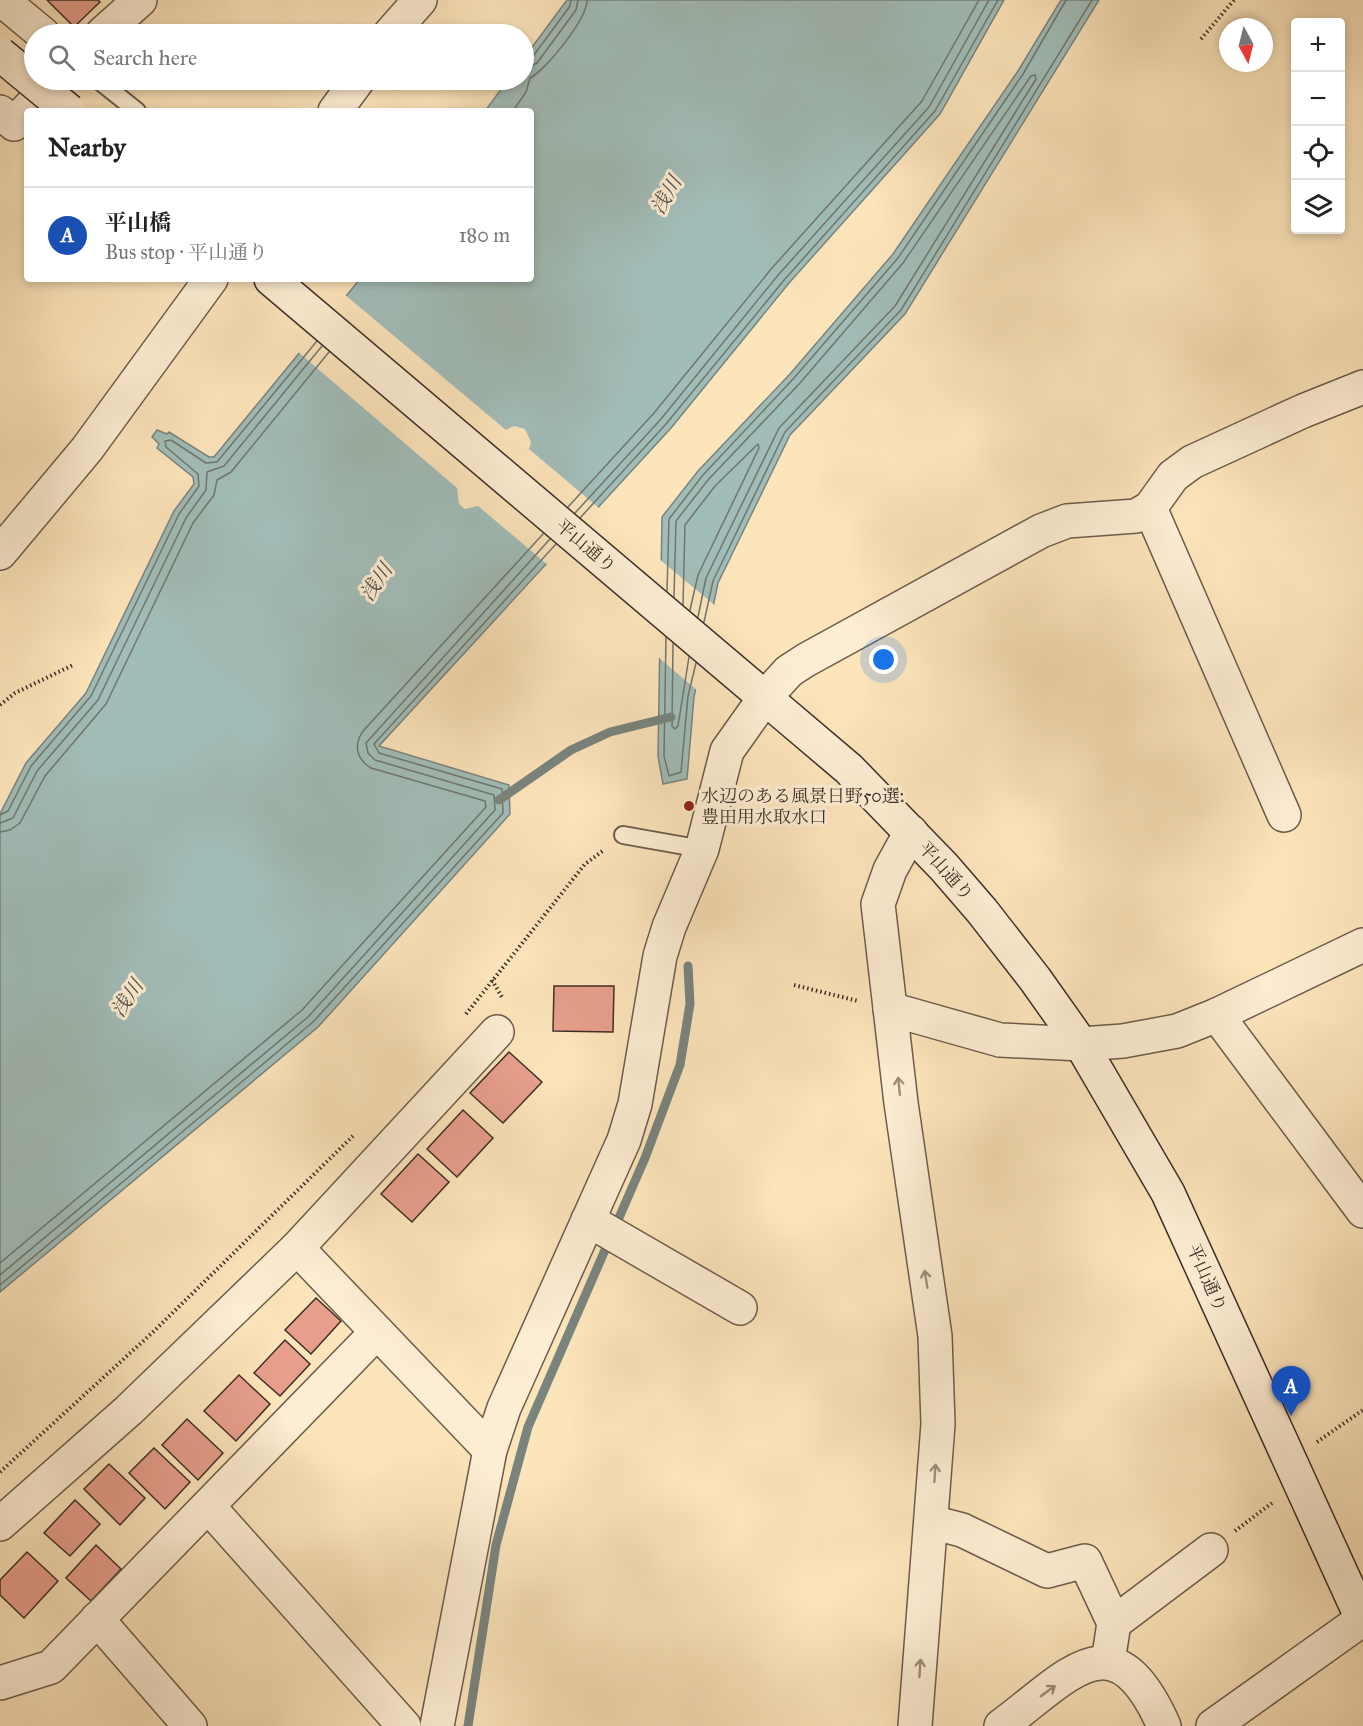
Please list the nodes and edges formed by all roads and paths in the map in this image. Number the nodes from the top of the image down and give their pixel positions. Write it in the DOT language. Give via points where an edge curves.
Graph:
graph roads {
  1 [pos="2,0"];
  2 [pos="140,0"];
  3 [pos="420,0"];
  4 [pos="1234,0"];
  5 [pos="31,24"];
  6 [pos="113,24"];
  7 [pos="399,24"];
  8 [pos="1201,39"];
  9 [pos="0,54"];
  10 [pos="0,63"];
  11 [pos="24,74"];
  12 [pos="24,76"];
  13 [pos="44,90"];
  14 [pos="44,90"];
  15 [pos="111,90"];
  16 [pos="351,90"];
  17 [pos="28,108"];
  18 [pos="65,108"];
  19 [pos="133,108"];
  20 [pos="337,108"];
  21 [pos="24,113"];
  22 [pos="14,124"];
  23 [pos="209,282"];
  24 [pos="275,282"];
  25 [pos="1361,393"];
  26 [pos="1150,508"];
  27 [pos="0,554"];
  28 [pos="73,665"];
  29 [pos="766,696"];
  30 [pos="0,705"];
  31 [pos="1284,815"];
  32 [pos="911,832"];
  33 [pos="623,835"];
  34 [pos="702,849"];
  35 [pos="1363,945"];
  36 [pos="794,985"];
  37 [pos="890,1009"];
  38 [pos="1217,1015"];
  39 [pos="459,1021"];
  40 [pos="497,1032"];
  41 [pos="1081,1044"];
  42 [pos="354,1134"];
  43 [pos="1363,1211"];
  44 [pos="604,1230"];
  45 [pos="297,1248"];
  46 [pos="740,1308"];
  47 [pos="377,1332"];
  48 [pos="1363,1410"];
  49 [pos="490,1450"];
  50 [pos="0,1472"];
  51 [pos="1295,1472"];
  52 [pos="208,1506"];
  53 [pos="931,1522"];
  54 [pos="0,1524"];
  55 [pos="1211,1550"];
  56 [pos="97,1619"];
  57 [pos="1363,1620"];
  58 [pos="1114,1623"];
  59 [pos="1108,1662"];
  60 [pos="0,1683"];
  61 [pos="190,1726"];
  62 [pos="404,1726"];
  63 [pos="437,1726"];
  64 [pos="915,1726"];
  65 [pos="1001,1726"];
  66 [pos="1164,1726"];
  67 [pos="1213,1726"];
  1 -- 5 [label="street"];
  2 -- 6 [label="street"];
  3 -- 7 [label="street"];
  4 -- 8 [label="path"];
  9 -- 11 [label="street, bridge"];
  10 -- 12 [label="lane"];
  13 -- 18 [label="street, bridge"];
  14 -- 17 [label="street"];
  15 -- 19 [label="lane"];
  16 -- 20 [label="street"];
  21 -- 22 [label="street"];
  23 -- 27 [label="street" via="87,449"];
  24 -- 29 [label="street, 平山通り"];
  25 -- 26 [label="street" via="1303,411 1192,462 1173,476"];
  26 -- 29 [label="street" via="1136,516 1067,521 1041,531 806,660 789,671"];
  26 -- 31 [label="street"];
  28 -- 30 [label="path" via="15,693"];
  29 -- 32 [label="street, 平山通り" via="849,769"];
  29 -- 34 [label="street" via="727,751"];
  32 -- 37 [label="street" via="890,870 878,904"];
  32 -- 41 [label="street, 平山通り" via="982,911"];
  33 -- 34 [label="lane"];
  33 -- 39 [label="path" via="585,864"];
  34 -- 44 [label="street" via="660,956 642,1073"];
  35 -- 38 [label="street"];
  36 -- 37 [label="path"];
  37 -- 41 [label="street" via="1000,1040"];
  53 -- 37 [label="street, one-way" via="938,1424 934,1336"];
  38 -- 41 [label="street" via="1177,1031"];
  38 -- 43 [label="street"];
  40 -- 45 [label="street"];
  41 -- 51 [label="street, 平山通り" via="1168,1193"];
  42 -- 50 [label="path" via="152,1333"];
  44 -- 46 [label="street"];
  44 -- 49 [label="street" via="504,1408"];
  45 -- 47 [label="street"];
  45 -- 54 [label="street" via="129,1410"];
  47 -- 49 [label="street"];
  47 -- 52 [label="street"];
  48 -- 51 [label="path"];
  49 -- 63 [label="street"];
  51 -- 55 [label="path"];
  51 -- 57 [label="street, 平山通り"];
  52 -- 56 [label="street"];
  52 -- 62 [label="street"];
  53 -- 58 [label="street" via="962,1530 1047,1571 1086,1561"];
  64 -- 53 [label="street, one-way"];
  55 -- 58 [label="street"];
  56 -- 60 [label="street" via="51,1667"];
  56 -- 61 [label="street"];
  57 -- 67 [label="street"];
  58 -- 59 [label="street"];
  65 -- 59 [label="street, one-way" via="1088,1663"];
  59 -- 66 [label="street" via="1123,1667 1138,1680"];
}
